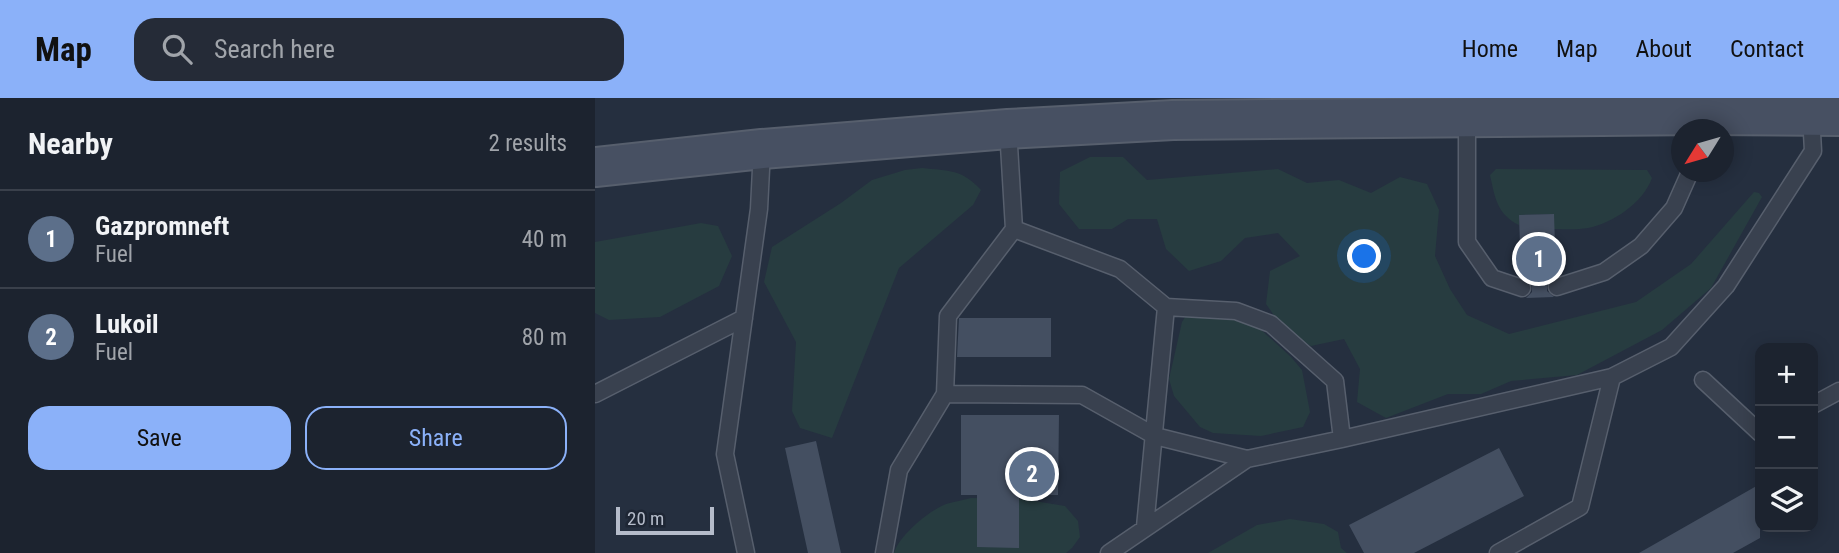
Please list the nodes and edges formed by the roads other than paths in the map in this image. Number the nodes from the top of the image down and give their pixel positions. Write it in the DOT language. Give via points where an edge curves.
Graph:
graph roads {
  1 [pos="1825,116"];
  2 [pos="1467,117"];
  3 [pos="1734,120"];
  4 [pos="1671,121"];
  5 [pos="1008,129"];
  6 [pos="762,149"];
  7 [pos="595,167"];
  8 [pos="1686,182"];
  9 [pos="1014,229"];
  10 [pos="1557,287"];
  11 [pos="1522,288"];
  12 [pos="1166,307"];
  13 [pos="744,318"];
  14 [pos="1612,377"];
  15 [pos="1703,380"];
  16 [pos="1839,391"];
  17 [pos="595,394"];
  18 [pos="946,394"];
  19 [pos="1818,402"];
  20 [pos="1755,428"];
  21 [pos="1154,436"];
  22 [pos="1342,439"];
  23 [pos="1247,459"];
  24 [pos="1145,527"];
  25 [pos="746,553"];
  26 [pos="884,553"];
  27 [pos="1109,553"];
  28 [pos="1498,553"];
  1 -- 3 [label="street"];
  1 -- 14 [label="lane" via="1813,151 1726,286 1671,347"];
  2 -- 4 [label="street"];
  2 -- 5 [label="street" via="1173,120"];
  2 -- 11 [label="lane" via="1467,242 1492,278"];
  5 -- 6 [label="street"];
  5 -- 9 [label="lane"];
  6 -- 7 [label="street"];
  6 -- 13 [label="lane"];
  8 -- 10 [label="lane" via="1674,208 1641,246 1604,272"];
  9 -- 12 [label="lane" via="1120,269"];
  9 -- 18 [label="lane" via="947,316"];
  12 -- 21 [label="lane"];
  12 -- 22 [label="lane" via="1236,311 1271,324 1335,381"];
  13 -- 17 [label="lane"];
  13 -- 25 [label="lane" via="725,454"];
  14 -- 22 [label="lane"];
  14 -- 28 [label="lane" via="1580,507"];
  15 -- 20 [label="lane"];
  16 -- 19 [label="lane"];
  18 -- 21 [label="lane" via="1082,395"];
  18 -- 26 [label="lane" via="899,470"];
  21 -- 23 [label="lane"];
  21 -- 24 [label="lane"];
  22 -- 23 [label="lane"];
  23 -- 24 [label="lane"];
  24 -- 27 [label="lane"];
}
